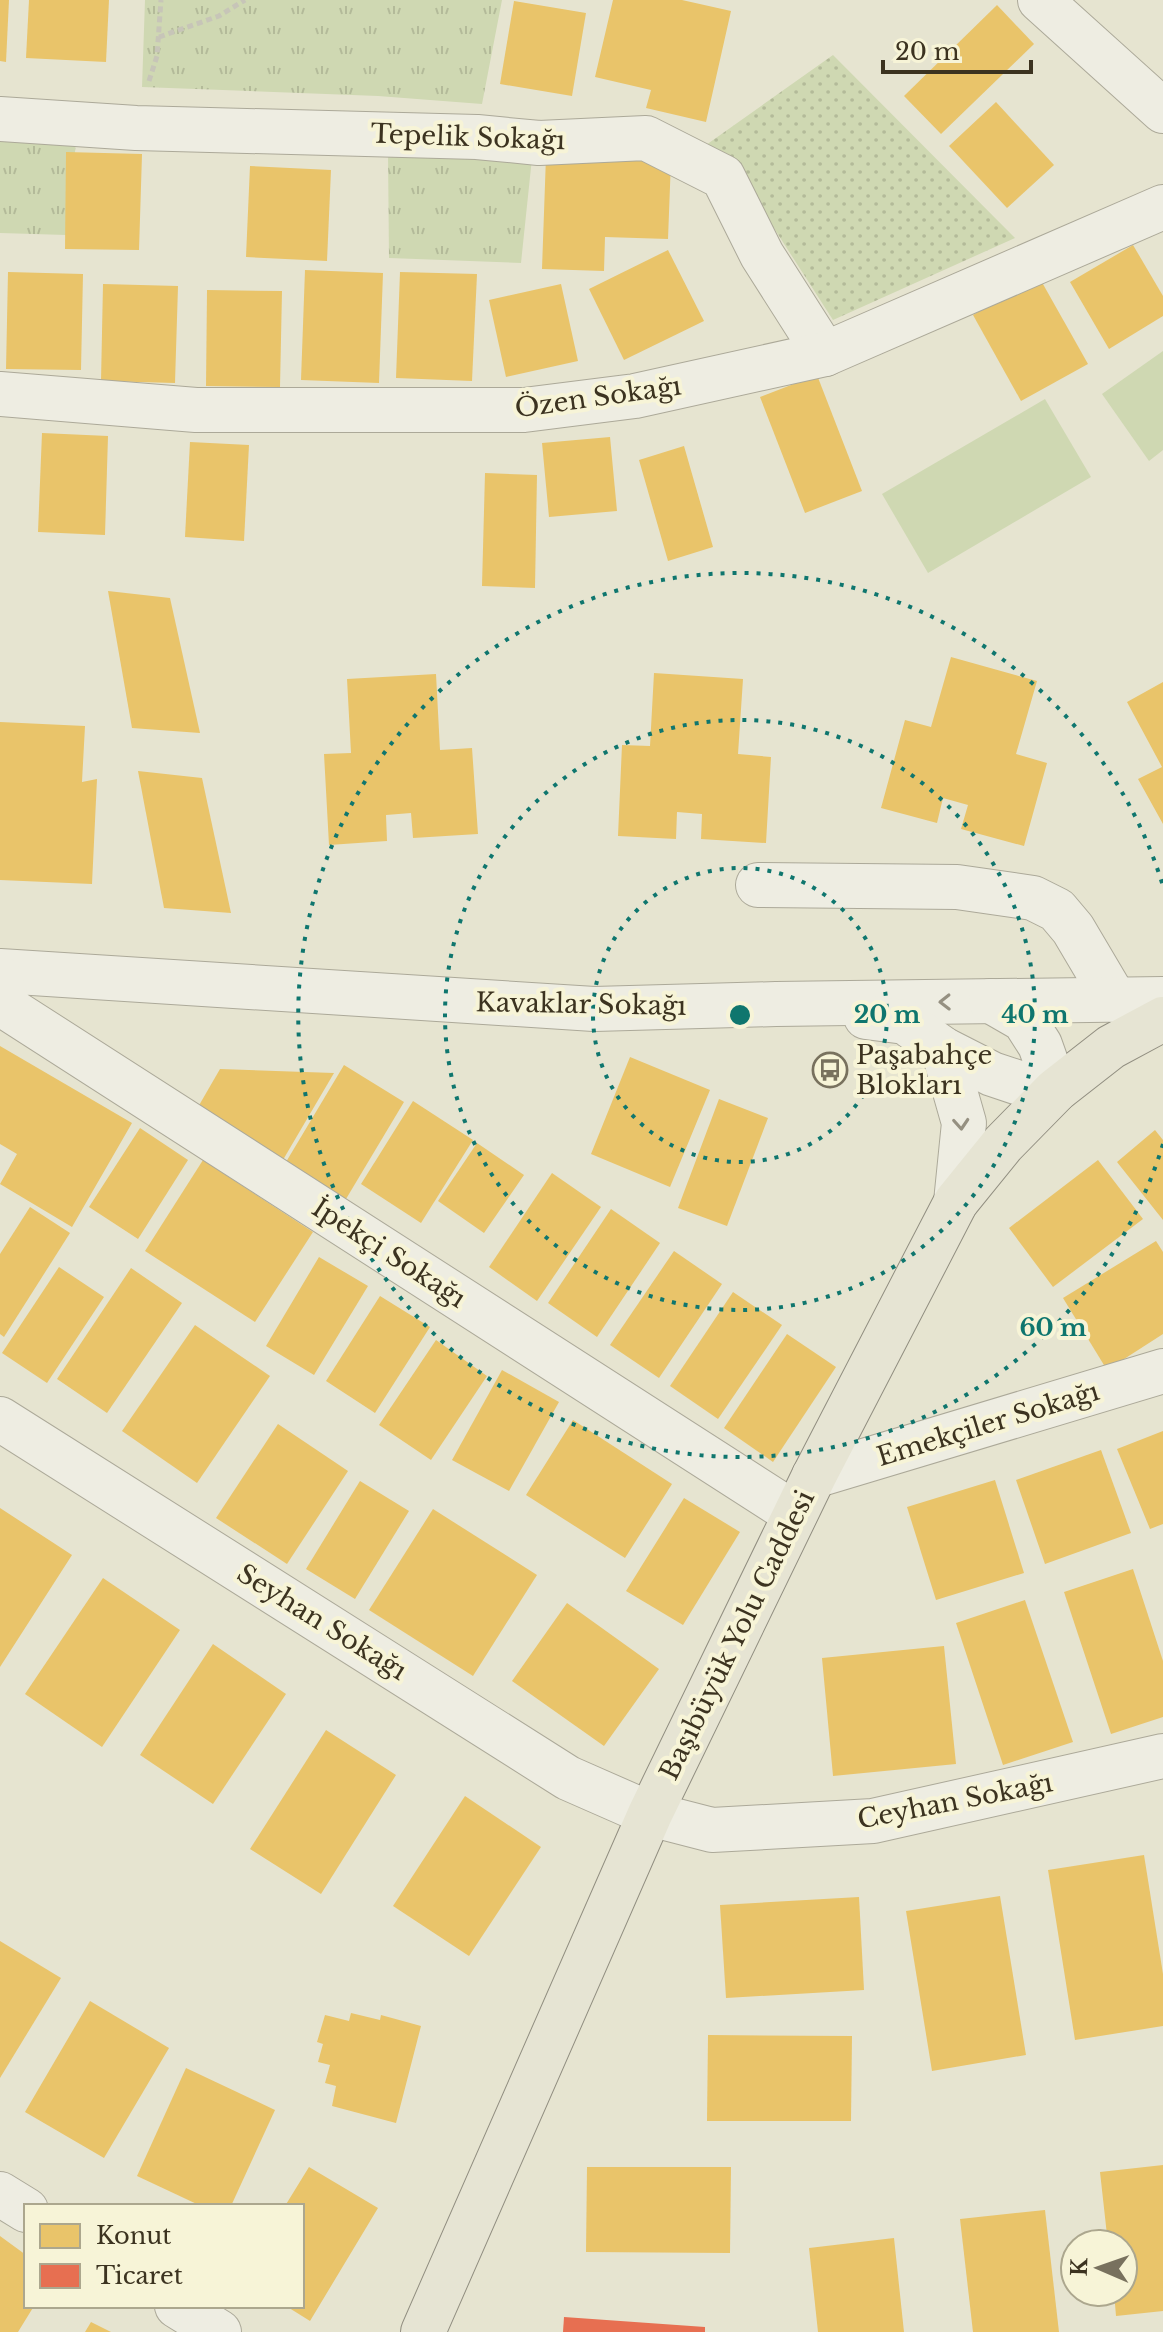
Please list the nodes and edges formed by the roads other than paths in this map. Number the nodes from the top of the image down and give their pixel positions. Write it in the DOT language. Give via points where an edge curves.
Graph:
graph roads {
  1 [pos="1040,0"];
  2 [pos="1163,111"];
  3 [pos="0,119"];
  4 [pos="1163,207"];
  5 [pos="825,354"];
  6 [pos="0,394"];
  7 [pos="758,885"];
  8 [pos="0,971"];
  9 [pos="0,978"];
  10 [pos="1163,999"];
  11 [pos="1115,1000"];
  12 [pos="991,1001"];
  13 [pos="776,1004"];
  14 [pos="1163,1019"];
  15 [pos="943,1049"];
  16 [pos="1056,1090"];
  17 [pos="956,1202"];
  18 [pos="1163,1371"];
  19 [pos="0,1419"];
  20 [pos="805,1495"];
  21 [pos="1163,1756"];
  22 [pos="650,1814"];
  23 [pos="0,2194"];
  24 [pos="24,2209"];
  25 [pos="180,2308"];
  26 [pos="219,2332"];
  27 [pos="423,2332"];
  1 -- 2 [label="street"];
  3 -- 5 [label="street, Tepelik Sokağı" via="539,143 646,138 723,177 762,255"];
  4 -- 5 [label="street, Özen Sokağı"];
  5 -- 6 [label="street, Özen Sokağı" via="635,396 524,410 196,410"];
  7 -- 11 [label="street" via="957,887 1033,898 1057,910 1073,929"];
  8 -- 13 [label="street, Kavaklar Sokağı" via="594,1009"];
  9 -- 20 [label="street, İpekçi Sokağı" via="9,1009"];
  10 -- 11 [label="street, Kavaklar Sokağı"];
  11 -- 12 [label="street, Kavaklar Sokağı"];
  12 -- 13 [label="street, Kavaklar Sokağı, one-way"];
  12 -- 16 [label="street" via="1024,1020 1040,1045"];
  13 -- 15 [label="street" via="905,1022"];
  14 -- 16 [label="main road, Başıbüyük Yolu Caddesi" via="1111,1047"];
  15 -- 16 [label="street" via="992,1074"];
  15 -- 17 [label="street, one-way" via="964,1123"];
  16 -- 17 [label="main road, Başıbüyük Yolu Caddesi"];
  17 -- 20 [label="main road, Başıbüyük Yolu Caddesi"];
  18 -- 20 [label="street, Emekçiler Sokağı"];
  19 -- 22 [label="street, Seyhan Sokağı" via="568,1778"];
  20 -- 22 [label="main road, Başıbüyük Yolu Caddesi"];
  21 -- 22 [label="street, Ceyhan Sokağı" via="873,1821 712,1830"];
  22 -- 27 [label="main road, Başıbüyük Yolu Caddesi"];
  23 -- 24 [label="street"];
  25 -- 26 [label="street"];
}
